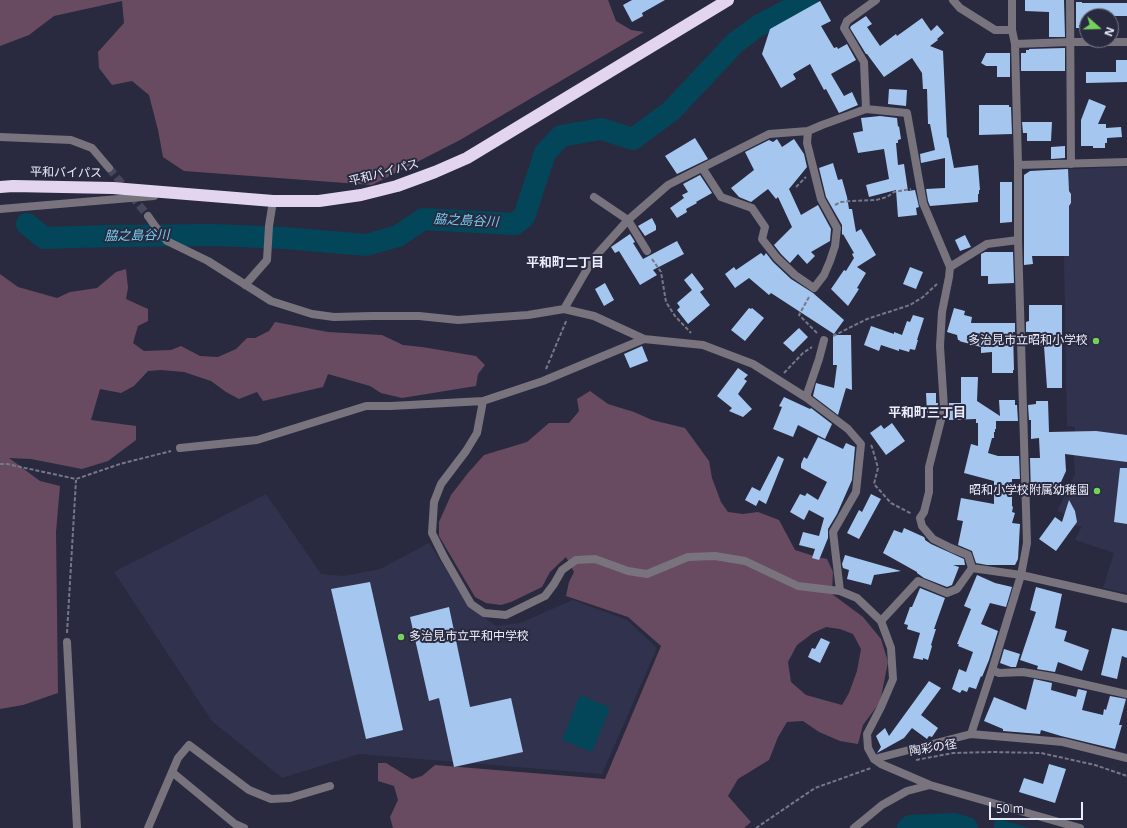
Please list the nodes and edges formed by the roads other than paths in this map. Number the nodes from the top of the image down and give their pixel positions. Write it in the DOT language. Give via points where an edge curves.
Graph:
graph roads {
  1 [pos="728,0"];
  2 [pos="876,0"];
  3 [pos="953,0"];
  4 [pos="1012,0"];
  5 [pos="1070,0"];
  6 [pos="1012,30"];
  7 [pos="1070,42"];
  8 [pos="1127,42"];
  9 [pos="1015,44"];
  10 [pos="866,109"];
  11 [pos="808,131"];
  12 [pos="0,137"];
  13 [pos="1127,162"];
  14 [pos="1071,164"];
  15 [pos="1018,165"];
  16 [pos="109,168"];
  17 [pos="703,169"];
  18 [pos="0,183"];
  19 [pos="13,186"];
  20 [pos="0,187"];
  21 [pos="185,193"];
  22 [pos="594,197"];
  23 [pos="273,201"];
  24 [pos="0,209"];
  25 [pos="148,216"];
  26 [pos="628,220"];
  27 [pos="1018,240"];
  28 [pos="647,251"];
  29 [pos="950,267"];
  30 [pos="245,285"];
  31 [pos="567,310"];
  32 [pos="644,339"];
  33 [pos="824,340"];
  34 [pos="807,398"];
  35 [pos="483,401"];
  36 [pos="180,448"];
  37 [pos="972,568"];
  38 [pos="1021,575"];
  39 [pos="840,591"];
  40 [pos="1127,599"];
  41 [pos="881,621"];
  42 [pos="67,642"];
  43 [pos="992,670"];
  44 [pos="1127,694"];
  45 [pos="971,734"];
  46 [pos="1127,758"];
  47 [pos="874,759"];
  48 [pos="172,772"];
  49 [pos="930,785"];
  50 [pos="330,786"];
  51 [pos="77,828"];
  52 [pos="148,828"];
  53 [pos="244,828"];
  54 [pos="854,828"];
  55 [pos="1080,828"];
  1 -- 23 [label="highway, 平和バイパス" via="467,158 397,186 361,195 319,202"];
  2 -- 10 [label="street" via="847,21 844,28 864,62"];
  3 -- 6 [label="street" via="960,8 995,30"];
  4 -- 6 [label="street"];
  5 -- 7 [label="street"];
  6 -- 9 [label="street"];
  7 -- 8 [label="street"];
  7 -- 9 [label="street"];
  7 -- 14 [label="street"];
  9 -- 15 [label="street"];
  10 -- 11 [label="street"];
  10 -- 29 [label="street" via="907,113 923,203"];
  11 -- 17 [label="street" via="769,134"];
  11 -- 17 [label="street" via="807,143 821,199 836,228 835,246 824,275 814,288 795,275 762,240 765,227 752,208 721,197"];
  12 -- 16 [label="street" via="71,140 92,148"];
  13 -- 14 [label="street"];
  14 -- 15 [label="street"];
  15 -- 27 [label="street"];
  17 -- 26 [label="street" via="668,185"];
  18 -- 19 [label="street"];
  19 -- 20 [label="highway, 平和バイパス"];
  19 -- 21 [label="highway, 平和バイパス" via="113,188"];
  21 -- 23 [label="highway, 平和バイパス"];
  21 -- 24 [label="street"];
  22 -- 26 [label="street"];
  23 -- 30 [label="street" via="267,260"];
  25 -- 30 [label="street" via="167,241 208,261"];
  26 -- 28 [label="street"];
  26 -- 31 [label="street" via="593,259"];
  27 -- 29 [label="street" via="987,244"];
  27 -- 38 [label="street" via="1027,542"];
  29 -- 37 [label="street" via="942,312 940,346 944,408 929,467 929,492 920,518 922,526 933,539 968,555"];
  30 -- 31 [label="street" via="271,301 312,314 334,317 419,316 458,320"];
  31 -- 32 [label="street" via="594,316"];
  32 -- 34 [label="street" via="702,345 753,364"];
  32 -- 35 [label="street" via="543,381"];
  33 -- 34 [label="street"];
  34 -- 39 [label="street" via="848,430 861,444 856,492 833,532"];
  35 -- 36 [label="street" via="366,406 257,440"];
  35 -- 39 [label="street" via="477,433 441,484 436,496 432,533 471,604 484,613 506,615 545,596 562,570 576,560 594,560 628,572 647,574 688,557 715,556 745,561 798,586"];
  37 -- 38 [label="street"];
  37 -- 41 [label="street" via="957,589 947,593 918,581"];
  38 -- 40 [label="street"];
  38 -- 43 [label="street"];
  39 -- 41 [label="street" via="857,598"];
  41 -- 47 [label="street" via="891,648 893,679 882,707 867,734 868,748"];
  42 -- 51 [label="street"];
  43 -- 44 [label="street" via="999,673 1023,672 1052,677"];
  43 -- 45 [label="street"];
  45 -- 46 [label="street" via="1063,742"];
  45 -- 47 [label="street"];
  47 -- 49 [label="street"];
  48 -- 50 [label="street" via="178,758 189,745 249,790 271,799 290,798"];
  48 -- 52 [label="street"];
  48 -- 53 [label="street" via="235,824"];
  49 -- 54 [label="street" via="907,791 882,805"];
  49 -- 55 [label="street"];
}
